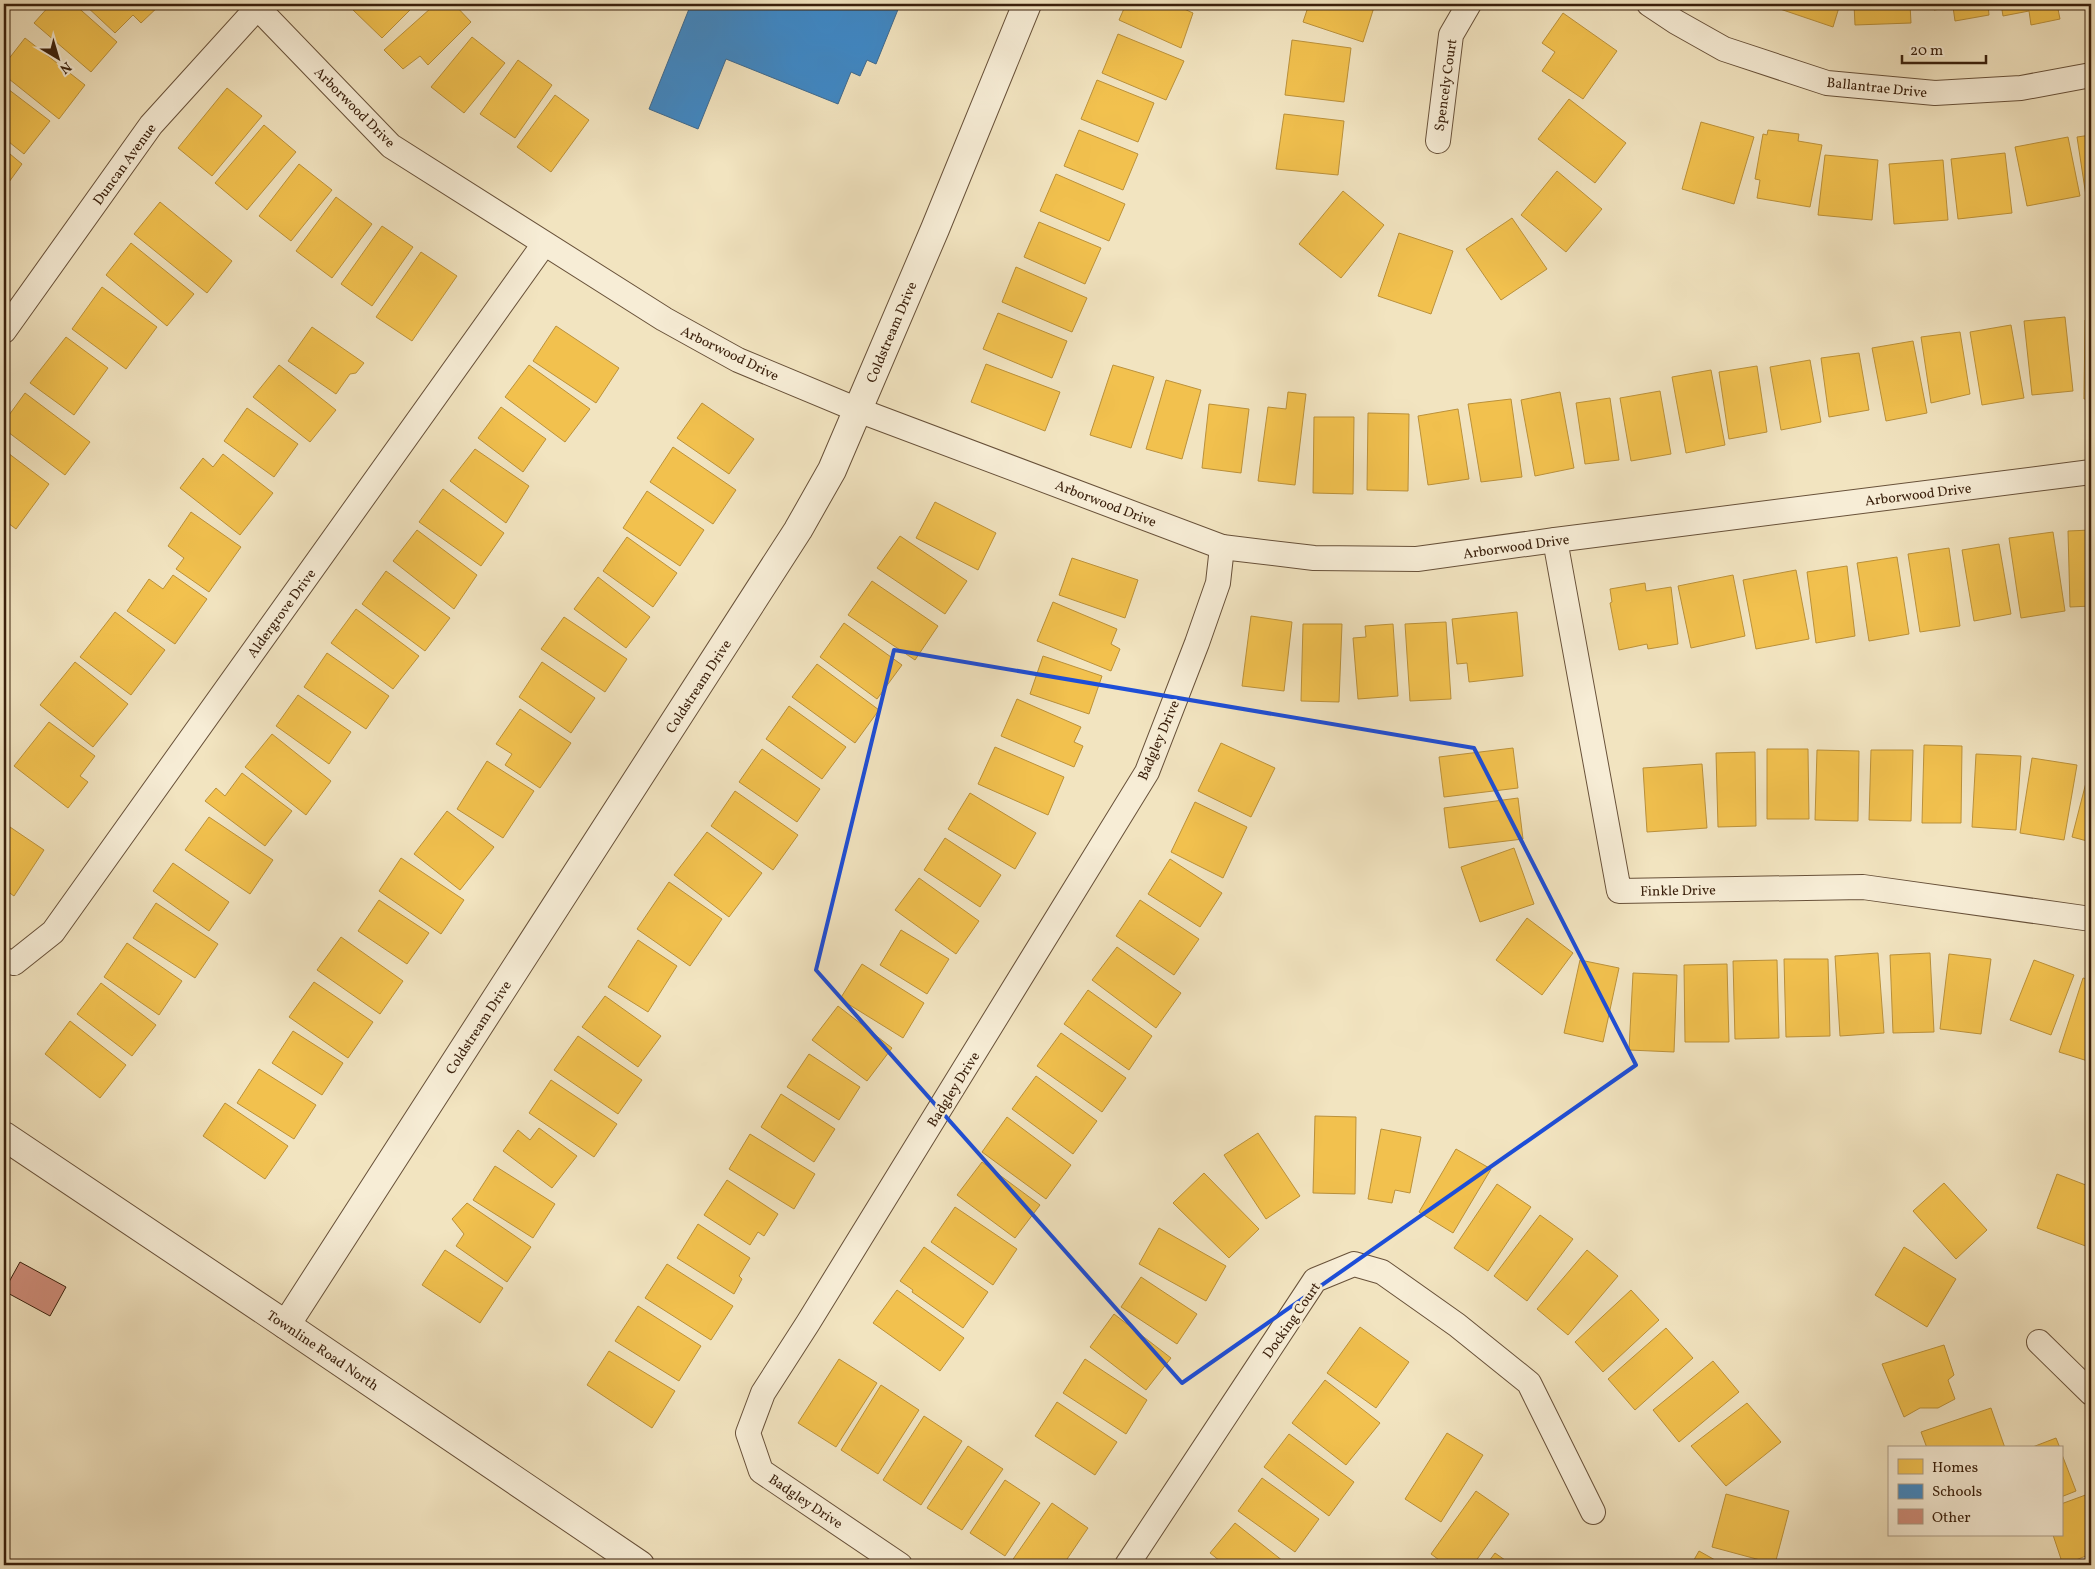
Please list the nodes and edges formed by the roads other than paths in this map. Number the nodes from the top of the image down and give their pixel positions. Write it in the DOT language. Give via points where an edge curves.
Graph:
graph roads {
  1 [pos="1027,4"];
  2 [pos="1469,4"];
  3 [pos="1649,4"];
  4 [pos="256,6"];
  5 [pos="2091,75"];
  6 [pos="1438,141"];
  7 [pos="544,244"];
  8 [pos="4,331"];
  9 [pos="858,410"];
  10 [pos="2091,472"];
  11 [pos="1555,540"];
  12 [pos="1222,547"];
  13 [pos="2091,919"];
  14 [pos="4,960"];
  15 [pos="4,1136"];
  16 [pos="286,1325"];
  17 [pos="2039,1342"];
  18 [pos="2091,1393"];
  19 [pos="1594,1512"];
  20 [pos="640,1565"];
  21 [pos="900,1565"];
  22 [pos="1127,1565"];
  1 -- 9 [label="street, Coldstream Drive"];
  2 -- 6 [label="street, Spencely Court" via="1451,35"];
  3 -- 5 [label="street, Ballantrae Drive" via="1724,49 1828,83 1935,93 2021,88"];
  4 -- 7 [label="street, Arborwood Drive" via="391,146"];
  4 -- 8 [label="street, Duncan Avenue" via="151,125"];
  7 -- 9 [label="street, Arborwood Drive" via="664,319 738,360"];
  7 -- 14 [label="street, Aldergrove Drive" via="53,932 14,963"];
  9 -- 12 [label="street, Arborwood Drive"];
  9 -- 16 [label="street, Coldstream Drive" via="832,470 798,530"];
  10 -- 11 [label="street, Arborwood Drive"];
  11 -- 12 [label="street, Arborwood Drive" via="1417,559 1314,558"];
  11 -- 13 [label="street, Finkle Drive" via="1619,891 1863,887"];
  12 -- 21 [label="street, Badgley Drive" via="1218,583 1147,772 763,1393 748,1433 761,1471"];
  15 -- 16 [label="street, Townline Road North"];
  16 -- 20 [label="street, Townline Road North"];
  17 -- 18 [label="street"];
  19 -- 22 [label="street, Docking Court" via="1529,1383 1382,1272 1354,1264 1315,1280"];
}
